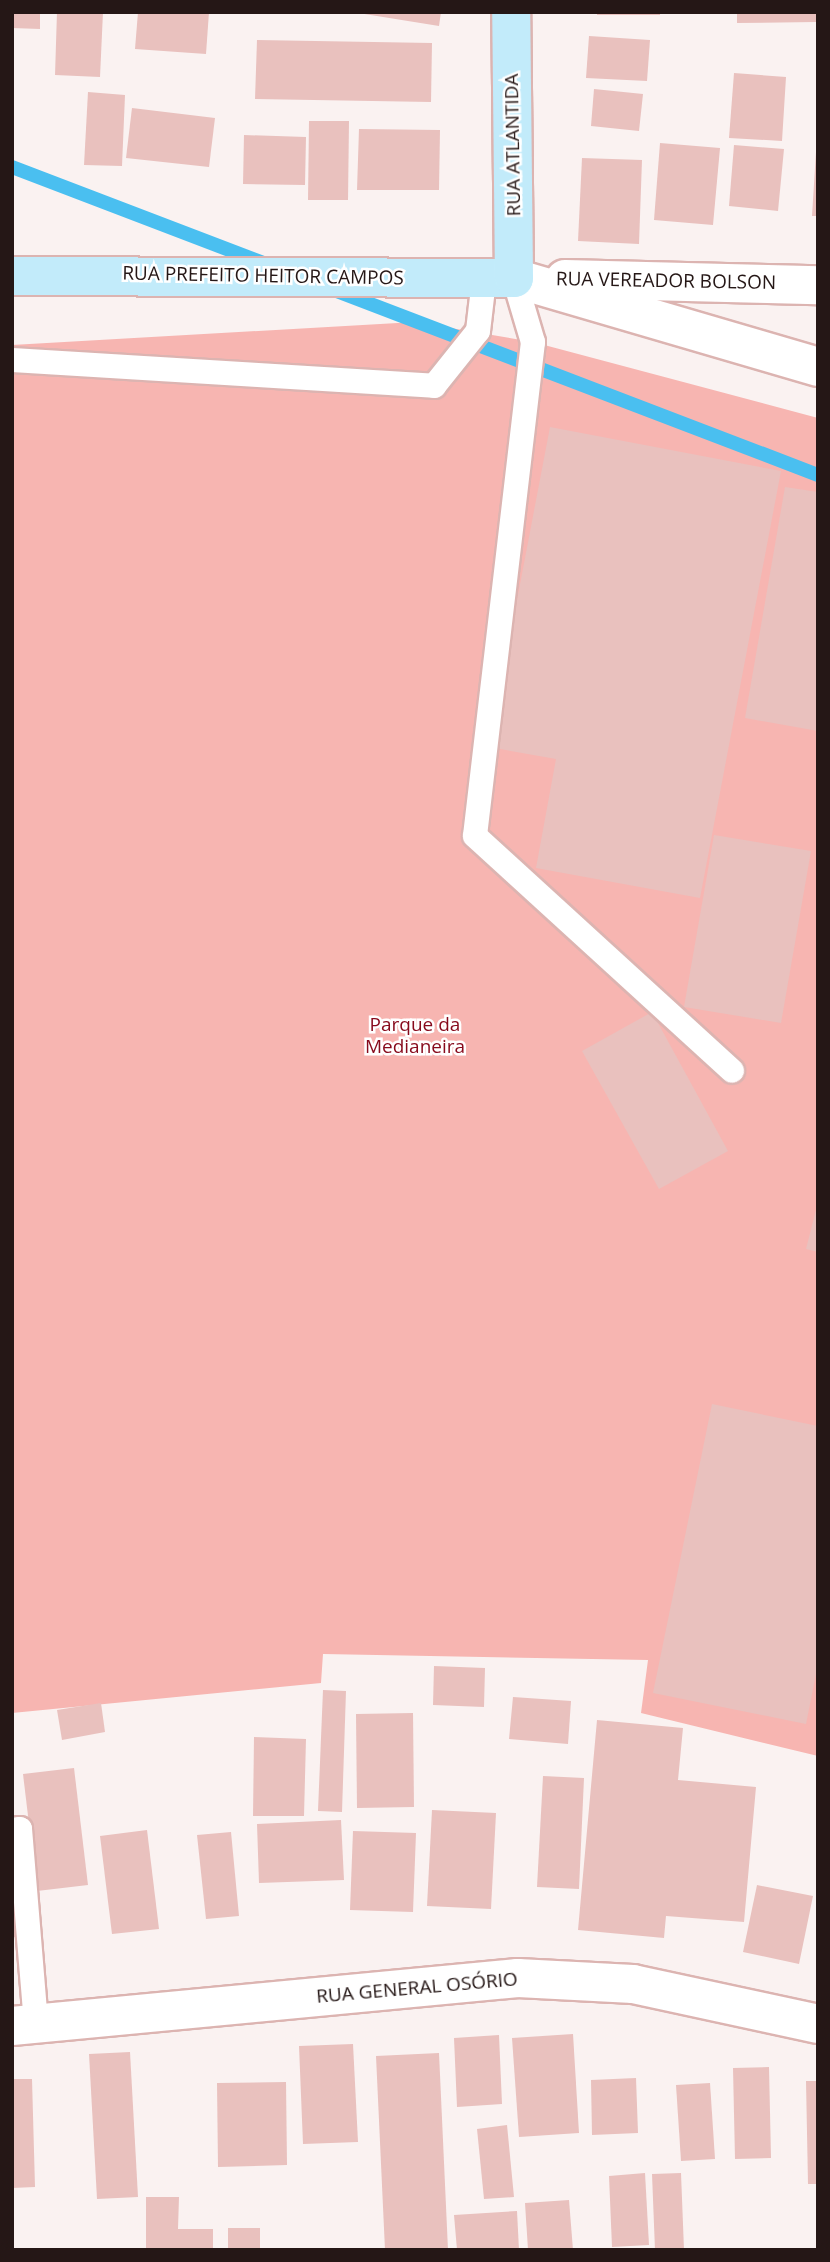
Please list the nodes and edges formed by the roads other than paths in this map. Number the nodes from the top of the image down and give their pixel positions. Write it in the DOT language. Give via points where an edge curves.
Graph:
graph roads {
  1 [pos="512,12"];
  2 [pos="12,276"];
  3 [pos="499,279"];
  4 [pos="818,285"];
  5 [pos="12,360"];
  6 [pos="818,367"];
  7 [pos="732,1071"];
  8 [pos="12,1830"];
  9 [pos="818,2024"];
  10 [pos="24,2025"];
  1 -- 3 [label="street, RUA ATLANTIDA"];
  2 -- 3 [label="street, RUA PREFEITO HEITOR CAMPOS"];
  3 -- 4 [label="street, RUA VEREADOR BOLSON"];
  3 -- 5 [label="lane" via="478,331 433,386"];
  3 -- 6 [label="street"];
  3 -- 7 [label="lane" via="533,342 475,836"];
  8 -- 10 [label="lane" via="20,1829"];
  9 -- 10 [label="street, RUA GENERAL OSÓRIO" via="634,1984 518,1978"];
}
